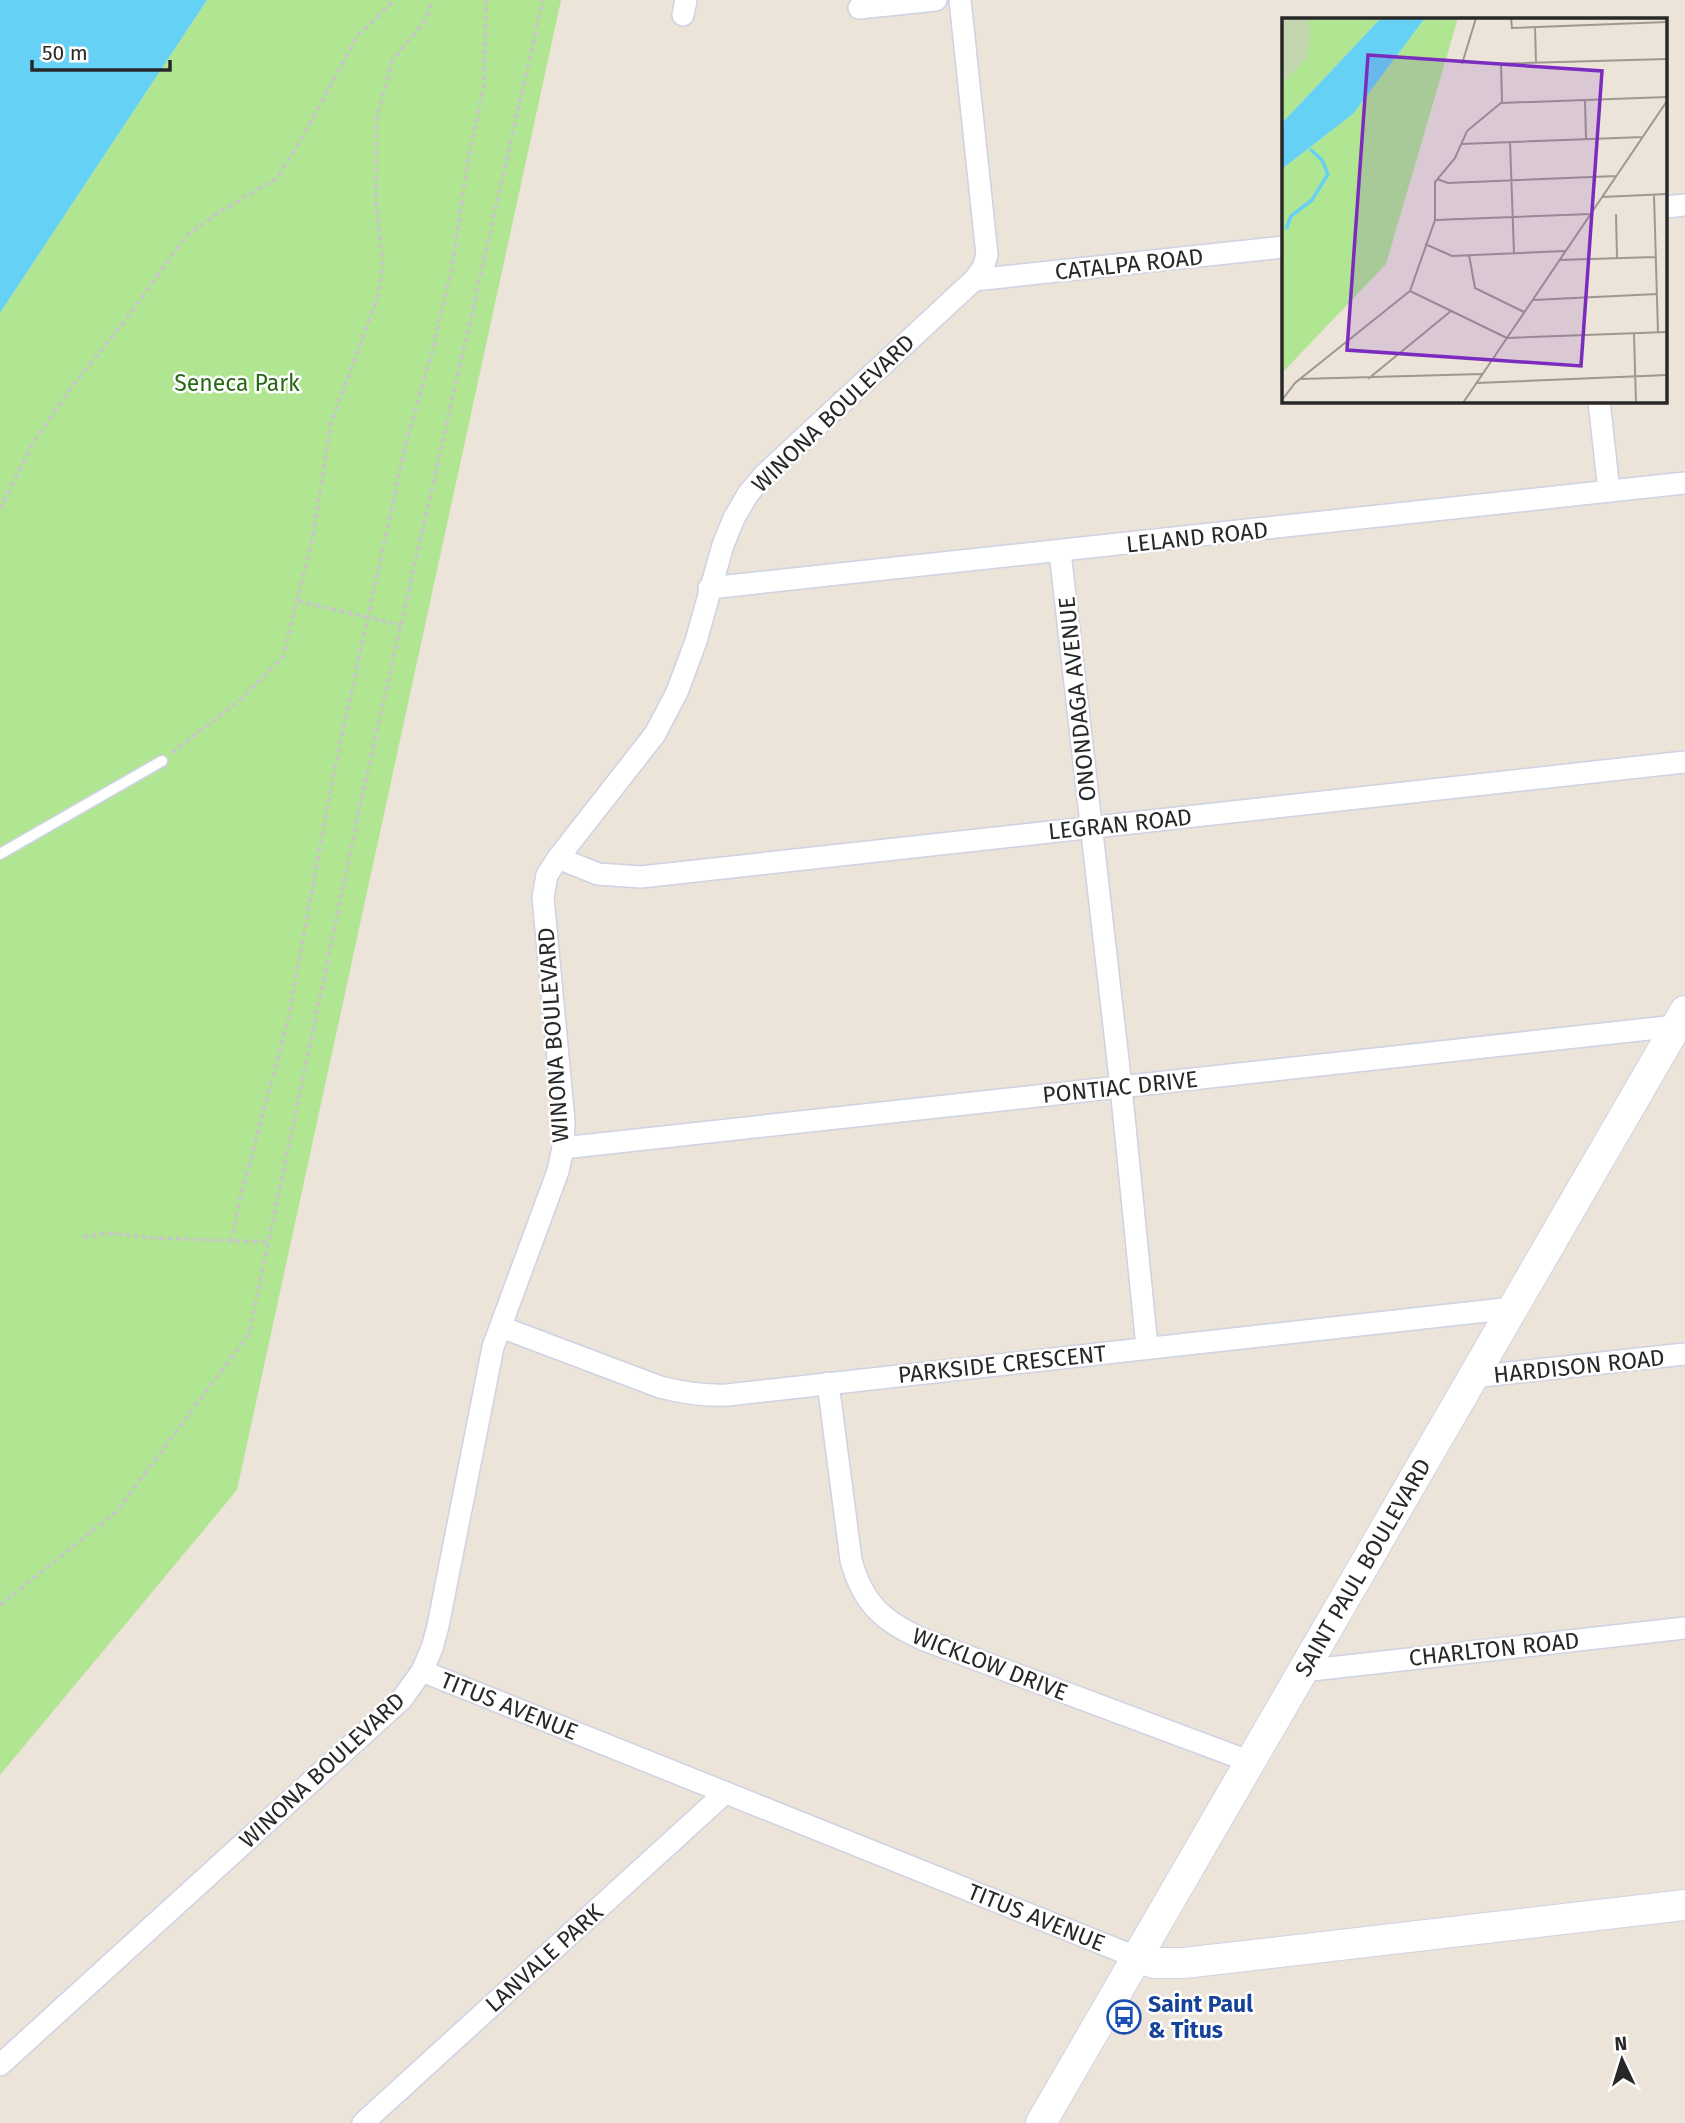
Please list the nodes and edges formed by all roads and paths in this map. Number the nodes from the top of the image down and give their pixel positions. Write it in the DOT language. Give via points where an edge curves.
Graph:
graph roads {
  1 [pos="395,0"];
  2 [pos="432,0"];
  3 [pos="486,0"];
  4 [pos="543,0"];
  5 [pos="936,0"];
  6 [pos="960,0"];
  7 [pos="859,8"];
  8 [pos="1282,247"];
  9 [pos="974,280"];
  10 [pos="1599,402"];
  11 [pos="1685,483"];
  12 [pos="1609,491"];
  13 [pos="0,509"];
  14 [pos="1060,552"];
  15 [pos="709,589"];
  16 [pos="298,601"];
  17 [pos="369,617"];
  18 [pos="401,625"];
  19 [pos="162,761"];
  20 [pos="1685,762"];
  21 [pos="1091,827"];
  22 [pos="0,854"];
  23 [pos="558,858"];
  24 [pos="1681,1018"];
  25 [pos="1121,1087"];
  26 [pos="563,1148"];
  27 [pos="83,1237"];
  28 [pos="231,1242"];
  29 [pos="268,1242"];
  30 [pos="1513,1308"];
  31 [pos="501,1327"];
  32 [pos="1147,1347"];
  33 [pos="1685,1354"];
  34 [pos="1472,1377"];
  35 [pos="828,1383"];
  36 [pos="0,1605"];
  37 [pos="1685,1628"];
  38 [pos="422,1671"];
  39 [pos="1303,1671"];
  40 [pos="1251,1762"];
  41 [pos="725,1793"];
  42 [pos="1685,1905"];
  43 [pos="1138,1958"];
  44 [pos="0,2065"];
  45 [pos="363,2123"];
  46 [pos="1041,2123"];
  1 -- 13 [label="path" via="358,35 276,178 186,236 32,445"];
  2 -- 16 [label="path" via="425,21 392,61 377,117 376,202 383,267 377,299 331,423"];
  3 -- 17 [label="path" via="484,86 452,267 405,447"];
  4 -- 18 [label="path"];
  5 -- 7 [label="street"];
  6 -- 9 [label="street, WINONA BOULEVARD" via="987,255"];
  8 -- 9 [label="street, CATALPA ROAD"];
  9 -- 15 [label="street, WINONA BOULEVARD" via="764,475 734,518"];
  10 -- 12 [label="street"];
  11 -- 12 [label="street, LELAND ROAD"];
  12 -- 14 [label="street, LELAND ROAD"];
  14 -- 15 [label="street, LELAND ROAD"];
  14 -- 21 [label="street, ONONDAGA AVENUE"];
  15 -- 23 [label="street, WINONA BOULEVARD" via="696,642 655,734"];
  16 -- 17 [label="path"];
  16 -- 19 [label="path" via="282,657 241,699"];
  17 -- 18 [label="path"];
  17 -- 28 [label="path" via="333,778 288,1020"];
  18 -- 29 [label="path"];
  19 -- 22 [label="lane"];
  20 -- 21 [label="street, LEGRAN ROAD"];
  21 -- 23 [label="street, LEGRAN ROAD" via="641,877 598,874"];
  21 -- 25 [label="street, ONONDAGA AVENUE"];
  23 -- 26 [label="street, WINONA BOULEVARD" via="547,875 543,897"];
  24 -- 25 [label="street, PONTIAC DRIVE"];
  24 -- 30 [label="main road, SAINT PAUL BOULEVARD"];
  25 -- 26 [label="street, PONTIAC DRIVE"];
  25 -- 32 [label="street, ONONDAGA AVENUE"];
  26 -- 31 [label="street, WINONA BOULEVARD"];
  27 -- 28 [label="path" via="107,1233"];
  28 -- 29 [label="path"];
  29 -- 36 [label="path" via="249,1334 242,1344 117,1511"];
  30 -- 32 [label="street, PARKSIDE CRESCENT"];
  30 -- 34 [label="main road, SAINT PAUL BOULEVARD"];
  31 -- 35 [label="street, PARKSIDE CRESCENT" via="681,1393 727,1395"];
  31 -- 38 [label="street, WINONA BOULEVARD" via="493,1346 438,1626"];
  32 -- 35 [label="street, PARKSIDE CRESCENT"];
  33 -- 34 [label="street, HARDISON ROAD"];
  34 -- 39 [label="main road, SAINT PAUL BOULEVARD"];
  35 -- 40 [label="street, WICKLOW DRIVE" via="851,1560 858,1583 884,1618 926,1642"];
  37 -- 39 [label="street, CHARLTON ROAD"];
  38 -- 41 [label="street, TITUS AVENUE"];
  38 -- 44 [label="street, WINONA BOULEVARD" via="402,1699"];
  39 -- 40 [label="main road, SAINT PAUL BOULEVARD"];
  40 -- 43 [label="main road, SAINT PAUL BOULEVARD"];
  41 -- 43 [label="street, TITUS AVENUE"];
  41 -- 45 [label="street, LANVALE PARK"];
  42 -- 43 [label="main road, TITUS AVENUE" via="1184,1963"];
  43 -- 46 [label="main road, SAINT PAUL BOULEVARD"];
}
